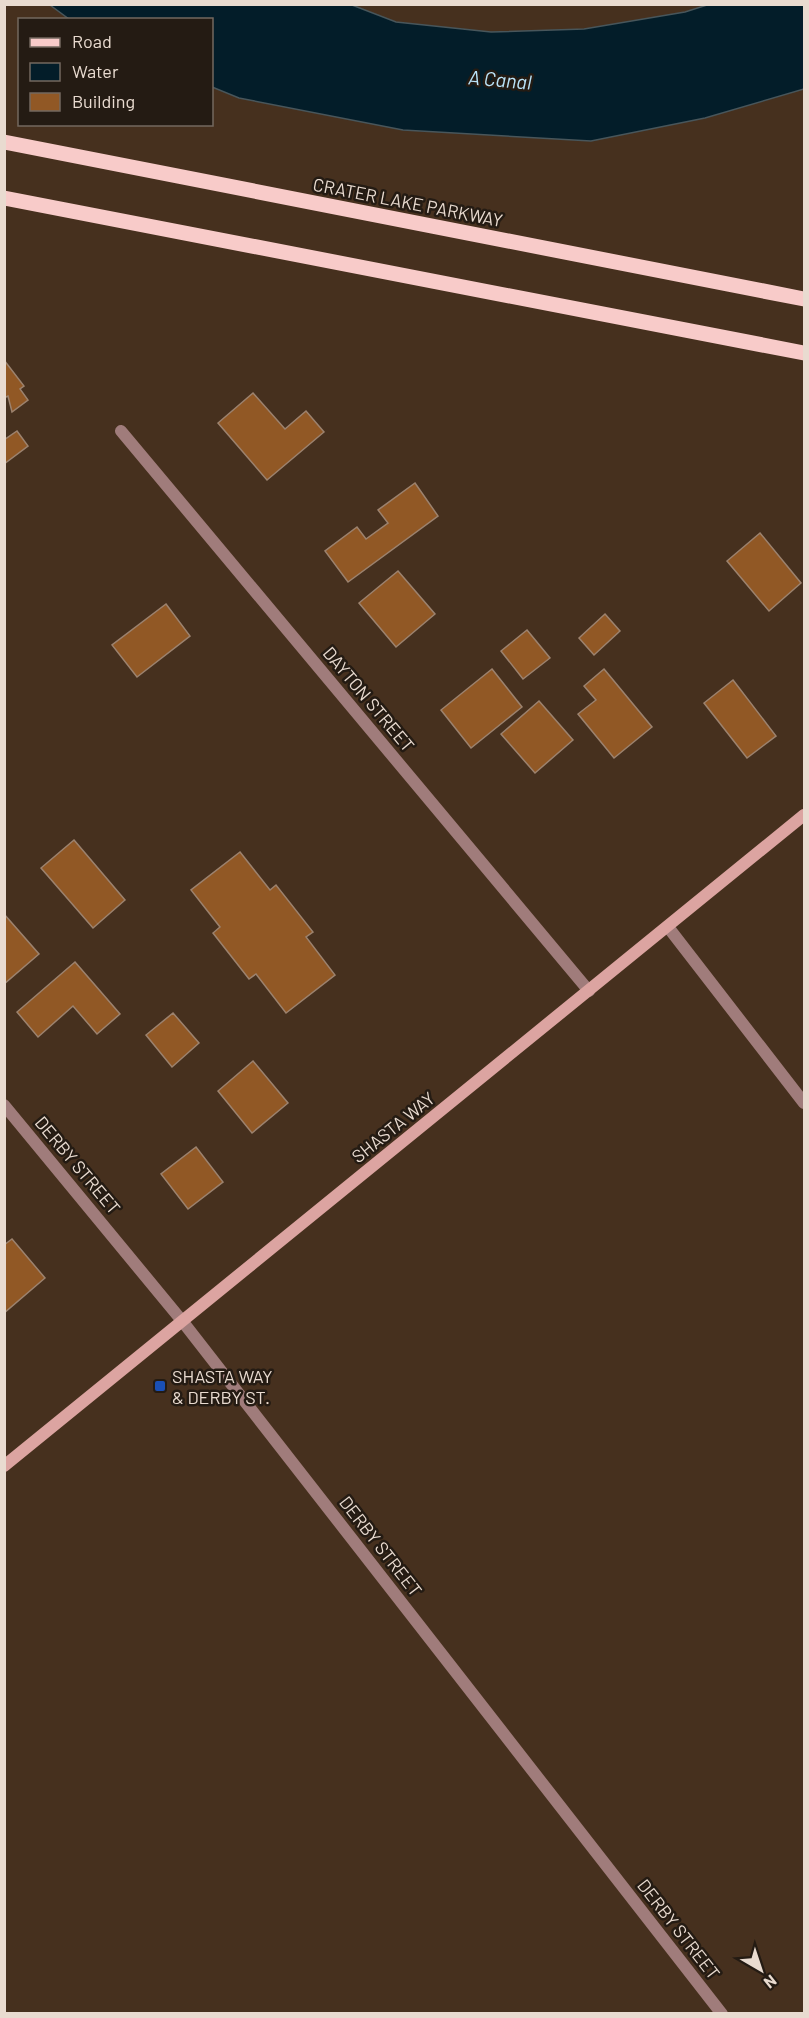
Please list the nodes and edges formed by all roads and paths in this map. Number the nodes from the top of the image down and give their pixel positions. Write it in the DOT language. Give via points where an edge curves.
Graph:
graph roads {
  1 [pos="4,142"];
  2 [pos="4,198"];
  3 [pos="804,299"];
  4 [pos="804,353"];
  5 [pos="121,431"];
  6 [pos="804,815"];
  7 [pos="668,927"];
  8 [pos="589,991"];
  9 [pos="804,1103"];
  10 [pos="4,1105"];
  11 [pos="183,1322"];
  12 [pos="4,1467"];
  13 [pos="722,2013"];
  1 -- 3 [label="main road, CRATER LAKE PARKWAY"];
  2 -- 4 [label="main road"];
  5 -- 8 [label="street, DAYTON STREET"];
  6 -- 7 [label="main road, SHASTA WAY"];
  7 -- 8 [label="main road, SHASTA WAY"];
  7 -- 9 [label="street"];
  8 -- 11 [label="main road, SHASTA WAY"];
  10 -- 11 [label="street, DERBY STREET"];
  11 -- 12 [label="main road, SHASTA WAY"];
  11 -- 13 [label="street, DERBY STREET"];
}
